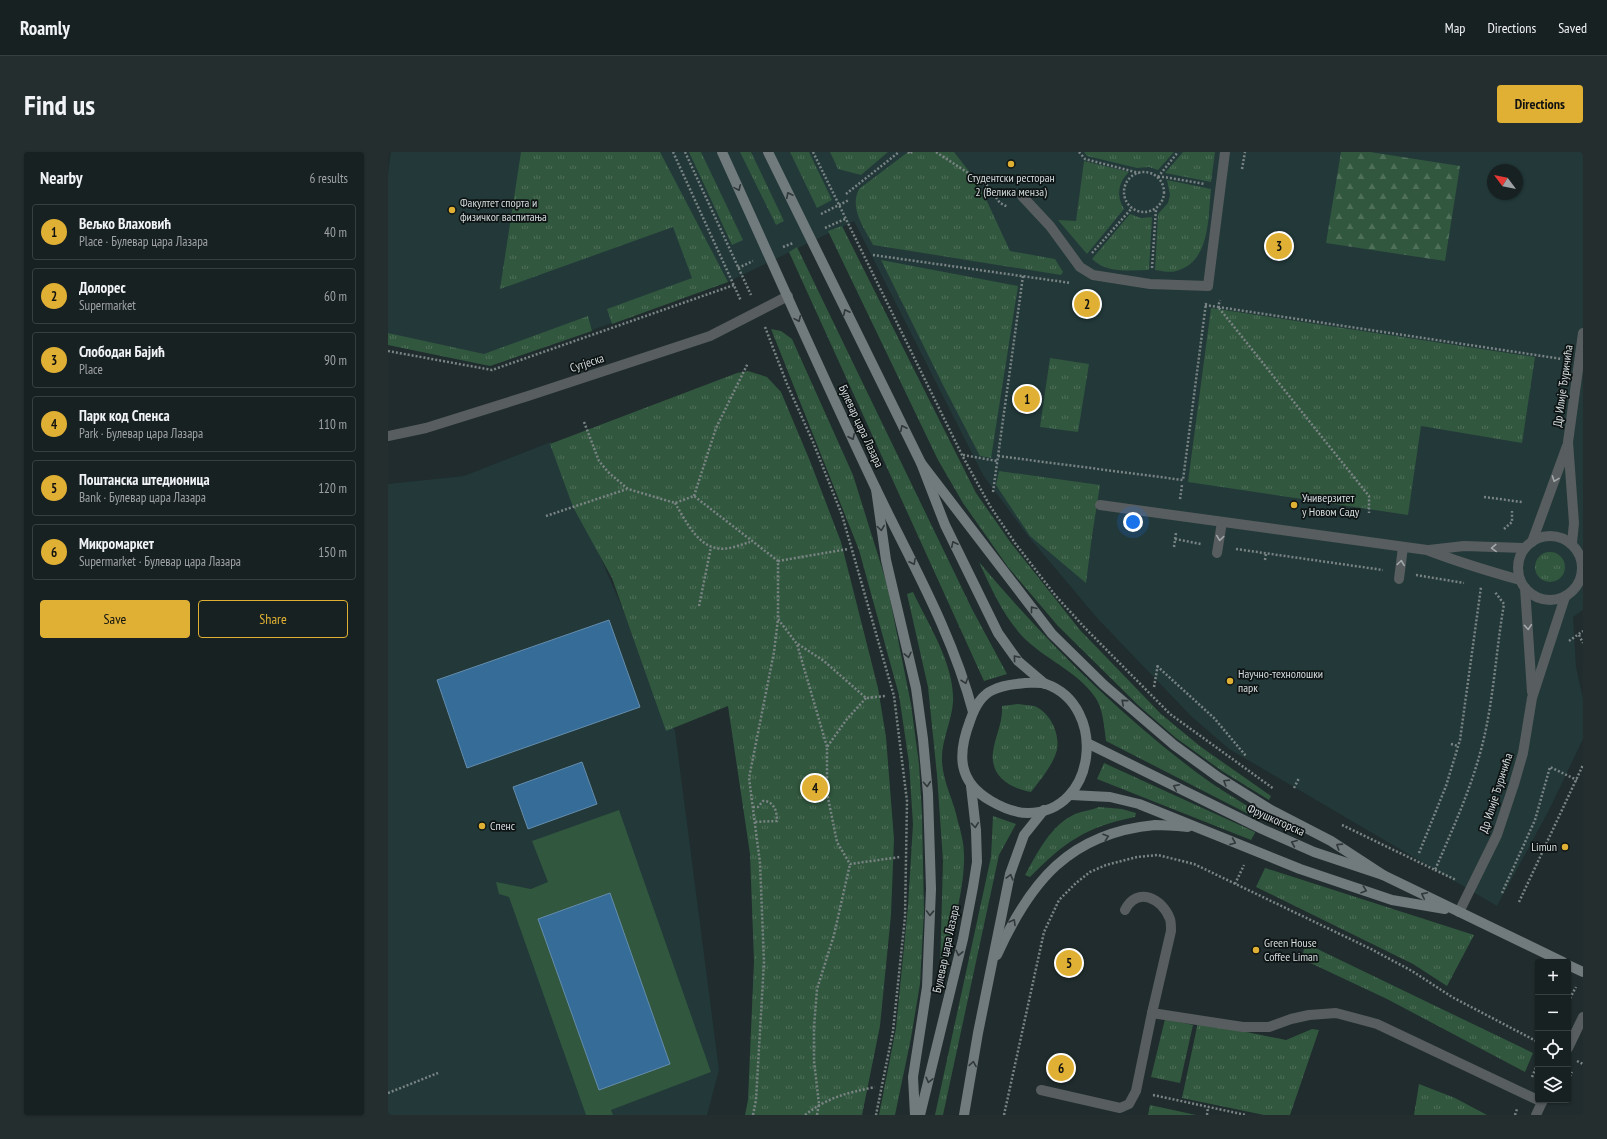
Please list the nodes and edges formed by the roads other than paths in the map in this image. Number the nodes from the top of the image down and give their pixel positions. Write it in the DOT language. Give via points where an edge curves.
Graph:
graph roads {
  1 [pos="722,152"];
  2 [pos="768,152"];
  3 [pos="1225,152"];
  4 [pos="1022,196"];
  5 [pos="788,296"];
  6 [pos="1583,333"];
  7 [pos="388,436"];
  8 [pos="1568,442"];
  9 [pos="921,463"];
  10 [pos="876,490"];
  11 [pos="1100,504"];
  12 [pos="1222,522"];
  13 [pos="1528,545"];
  14 [pos="1404,547"];
  15 [pos="1578,548"];
  16 [pos="1218,550"];
  17 [pos="1427,550"];
  18 [pos="1400,576"];
  19 [pos="1523,584"];
  20 [pos="1583,592"];
  21 [pos="1568,595"];
  22 [pos="1045,684"];
  23 [pos="1532,698"];
  24 [pos="973,712"];
  25 [pos="1087,743"];
  26 [pos="971,786"];
  27 [pos="1071,795"];
  28 [pos="1044,810"];
  29 [pos="1196,827"];
  30 [pos="1383,875"];
  31 [pos="1125,910"];
  32 [pos="1459,912"];
  33 [pos="1557,959"];
  34 [pos="1571,966"];
  35 [pos="990,970"];
  36 [pos="1583,972"];
  37 [pos="1152,1013"];
  38 [pos="1583,1017"];
  39 [pos="1571,1042"];
  40 [pos="1041,1090"];
  41 [pos="1535,1098"];
  42 [pos="1541,1103"];
  43 [pos="915,1115"];
  44 [pos="920,1115"];
  45 [pos="964,1115"];
  46 [pos="1536,1115"];
  1 -- 5 [label="main road, Булевар цара Лазара, one-way"];
  9 -- 2 [label="main road, one-way"];
  3 -- 4 [label="street" via="1208,286 1150,284 1093,276 1080,267 1050,226"];
  5 -- 7 [label="street, Сутјеска" via="710,336 426,428"];
  5 -- 10 [label="main road, Булевар цара Лазара, one-way"];
  6 -- 8 [label="street, Др Илије Ђуричића"];
  8 -- 13 [label="street, Др Илије Ђуричића, one-way"];
  8 -- 15 [label="street, Др Илије Ђуричића"];
  22 -- 9 [label="main road, one-way" via="1018,661 998,633 945,525"];
  30 -- 9 [label="main road, one-way" via="1332,841 1271,810 1218,776 1174,745 1104,685 1052,634"];
  10 -- 24 [label="main road, Булевар цара Лазара, one-way" via="954,650"];
  10 -- 43 [label="main road, one-way" via="886,560 916,688 929,808 931,889 928,987 913,1077"];
  11 -- 12 [label="street"];
  12 -- 14 [label="street"];
  12 -- 16 [label="street, one-way"];
  13 -- 15 [label="street" via="1541,537 1552,535 1563,538"];
  13 -- 17 [label="street, one-way" via="1464,546"];
  13 -- 19 [label="street, Др Илије Ђуричића" via="1518,564"];
  14 -- 17 [label="street"];
  18 -- 14 [label="street, one-way"];
  15 -- 21 [label="street, Др Илије Ђуричића" via="1582,573 1578,584"];
  17 -- 19 [label="street"];
  19 -- 21 [label="street" via="1533,596 1543,600 1554,600"];
  19 -- 23 [label="street, Др Илије Ђуричића, one-way"];
  20 -- 21 [label="street"];
  21 -- 23 [label="street, Др Илије Ђуричића"];
  22 -- 24 [label="main road" via="1014,684 992,690"];
  22 -- 25 [label="main road" via="1072,701 1085,727"];
  23 -- 32 [label="street, Др Илије Ђуричића" via="1523,753 1497,835"];
  24 -- 26 [label="main road" via="964,739 962,757 964,772"];
  25 -- 27 [label="main road" via="1082,776"];
  30 -- 25 [label="main road, Фрушкогорска, one-way" via="1314,852"];
  26 -- 28 [label="main road" via="1002,808 1030,813"];
  26 -- 44 [label="main road, Булевар цара Лазара, one-way" via="977,862 949,996"];
  27 -- 28 [label="main road" via="1060,804"];
  27 -- 29 [label="main road, Фрушкогорска" via="1110,797 1139,804"];
  35 -- 28 [label="main road, one-way" via="1010,874 1024,835"];
  29 -- 32 [label="main road, Фрушкогорска, one-way" via="1300,869 1392,900"];
  35 -- 29 [label="main road, one-way" via="1011,924 1031,892 1063,859 1087,844 1120,832 1155,825"];
  32 -- 30 [label="main road, Фрушкогорска, one-way"];
  31 -- 37 [label="street" via="1134,898 1148,898 1159,903 1170,920 1171,931"];
  32 -- 33 [label="main road, Фрушкогорска"];
  34 -- 36 [label="main road"];
  45 -- 35 [label="main road, one-way"];
  37 -- 40 [label="street" via="1136,1091 1128,1104 1120,1108"];
  37 -- 41 [label="street" via="1242,1027 1269,1027 1310,1015 1336,1013 1377,1024"];
  38 -- 39 [label="street"];
  42 -- 46 [label="street"];
}
